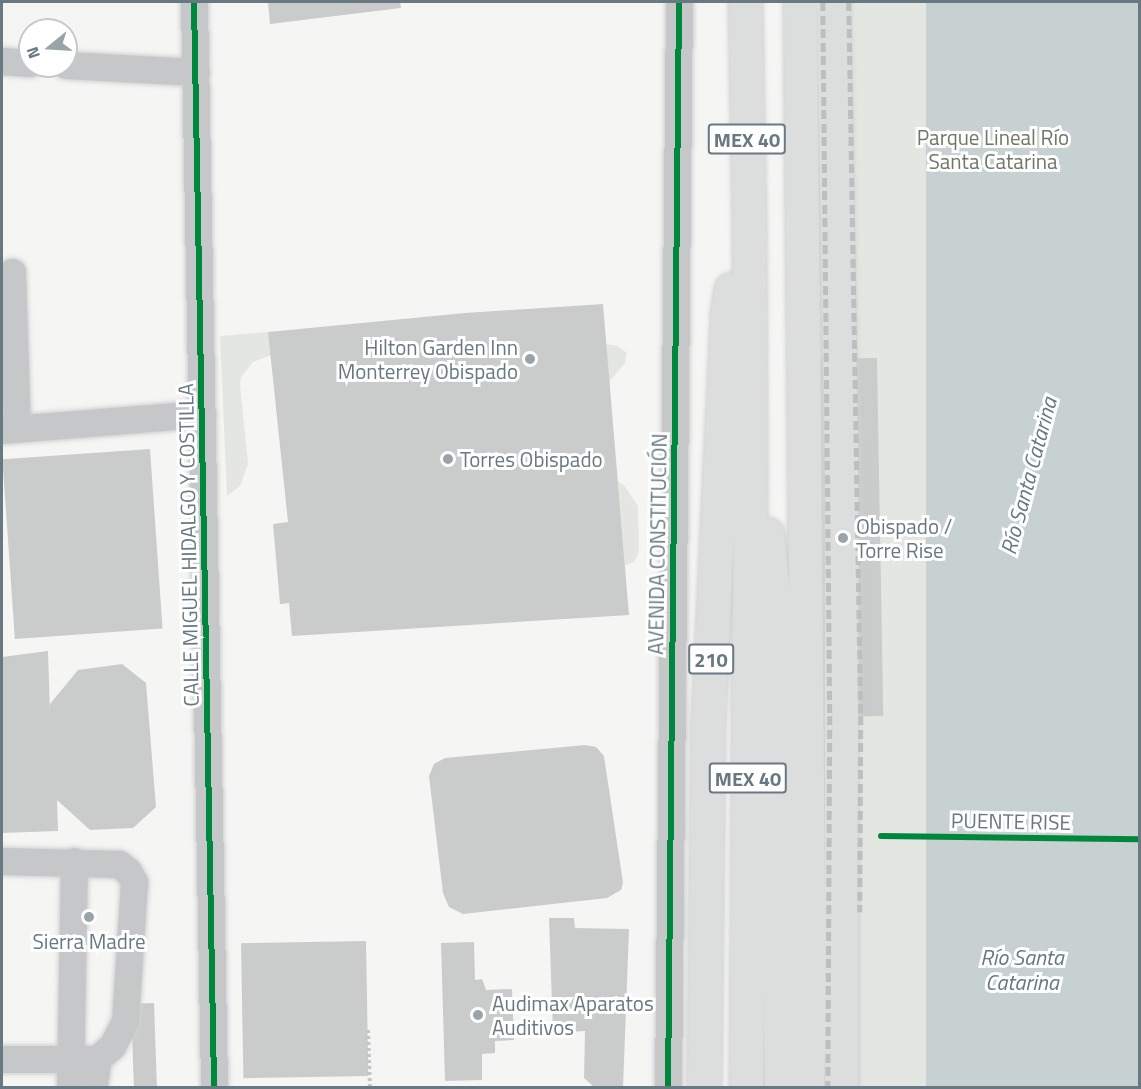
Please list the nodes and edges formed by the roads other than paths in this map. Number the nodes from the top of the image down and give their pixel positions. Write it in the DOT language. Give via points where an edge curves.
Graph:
graph roads {
  1 [pos="194,2"];
  2 [pos="679,2"];
  3 [pos="726,2"];
  4 [pos="745,2"];
  5 [pos="800,2"];
  6 [pos="833,2"];
  7 [pos="744,44"];
  8 [pos="2,61"];
  9 [pos="18,62"];
  10 [pos="78,66"];
  11 [pos="196,72"];
  12 [pos="750,234"];
  13 [pos="12,272"];
  14 [pos="202,414"];
  15 [pos="9,429"];
  16 [pos="750,468"];
  17 [pos="2,861"];
  18 [pos="74,861"];
  19 [pos="98,1058"];
  20 [pos="2,1059"];
  21 [pos="71,1060"];
  22 [pos="70,1088"];
  23 [pos="93,1088"];
  24 [pos="213,1088"];
  25 [pos="668,1088"];
  26 [pos="704,1088"];
  27 [pos="746,1088"];
  28 [pos="781,1088"];
  29 [pos="807,1088"];
  30 [pos="841,1088"];
  1 -- 11 [label="street, CALLE MIGUEL HIDALGO Y COSTILLA"];
  2 -- 25 [label="street, AVENIDA CONSTITUCIÓN"];
  3 -- 7 [label="main road"];
  4 -- 7 [label="main road, MEX 40"];
  5 -- 29 [label="main road"];
  6 -- 30 [label="main road" via="841,446"];
  7 -- 12 [label="main road, MEX 40"];
  8 -- 9 [label="street"];
  10 -- 11 [label="street"];
  11 -- 14 [label="street, CALLE MIGUEL HIDALGO Y COSTILLA"];
  12 -- 16 [label="main road, MEX 40"];
  12 -- 26 [label="main road, 210" via="734,276 728,314 708,721"];
  13 -- 15 [label="street"];
  14 -- 15 [label="street"];
  14 -- 24 [label="street, CALLE MIGUEL HIDALGO Y COSTILLA"];
  16 -- 27 [label="main road, MEX 40"];
  16 -- 28 [label="main road" via="767,529 773,593"];
  17 -- 18 [label="street"];
  18 -- 19 [label="street" via="119,864 134,882 125,1021 112,1046"];
  18 -- 21 [label="street"];
  19 -- 21 [label="street"];
  19 -- 23 [label="street"];
  20 -- 21 [label="street"];
  21 -- 22 [label="street"];
}
